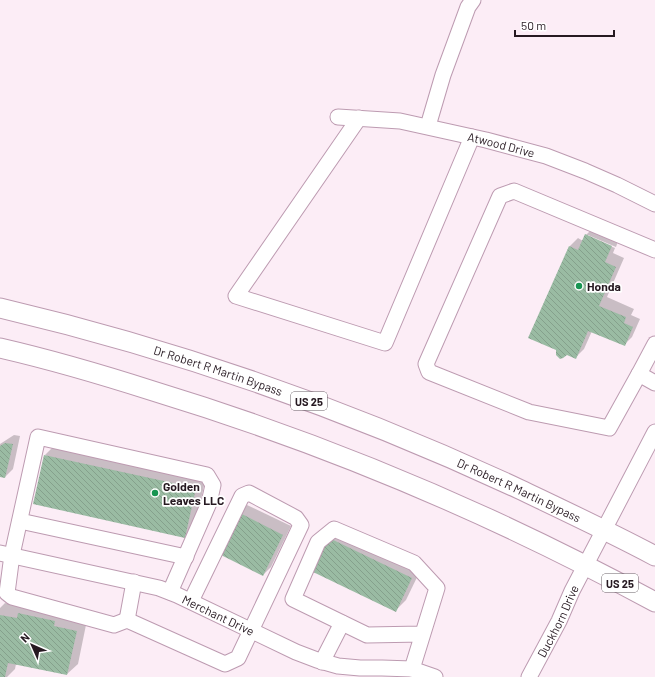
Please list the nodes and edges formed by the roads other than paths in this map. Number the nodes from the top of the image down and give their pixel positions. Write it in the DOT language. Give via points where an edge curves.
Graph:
graph roads {
  1 [pos="473,0"];
  2 [pos="338,117"];
  3 [pos="359,118"];
  4 [pos="428,126"];
  5 [pos="472,137"];
  6 [pos="655,204"];
  7 [pos="655,250"];
  8 [pos="0,308"];
  9 [pos="655,344"];
  10 [pos="0,348"];
  11 [pos="639,374"];
  12 [pos="655,383"];
  13 [pos="655,432"];
  14 [pos="20,521"];
  15 [pos="604,530"];
  16 [pos="6,554"];
  17 [pos="655,556"];
  18 [pos="186,557"];
  19 [pos="585,565"];
  20 [pos="134,582"];
  21 [pos="170,592"];
  22 [pos="191,601"];
  23 [pos="655,602"];
  24 [pos="127,620"];
  25 [pos="342,623"];
  26 [pos="251,631"];
  27 [pos="422,634"];
  28 [pos="322,662"];
  29 [pos="412,669"];
  30 [pos="435,677"];
  31 [pos="529,677"];
  1 -- 4 [label="street" via="468,7 443,75"];
  2 -- 3 [label="street, Atwood Drive"];
  3 -- 4 [label="street, Atwood Drive"];
  3 -- 5 [label="street" via="236,296 385,343"];
  4 -- 5 [label="street, Atwood Drive"];
  5 -- 6 [label="street, Atwood Drive" via="566,163"];
  7 -- 11 [label="street" via="514,191 500,196 426,364 429,372 529,412 609,428"];
  8 -- 15 [label="main road, Dr Robert R Martin Bypass / US 25" via="108,335 313,402 480,471"];
  9 -- 11 [label="street"];
  10 -- 19 [label="main road, US 25" via="184,400 322,448 431,492"];
  11 -- 12 [label="street"];
  13 -- 15 [label="street, Duckhorn Drive"];
  14 -- 16 [label="street"];
  14 -- 18 [label="street"];
  14 -- 18 [label="street" via="38,437 207,475 213,485 209,504"];
  15 -- 17 [label="main road, US 25"];
  15 -- 19 [label="street, Duckhorn Drive"];
  16 -- 20 [label="street, Merchant Drive"];
  16 -- 24 [label="street" via="7,593 12,597 114,625"];
  18 -- 21 [label="street"];
  19 -- 23 [label="main road, US 25"];
  19 -- 31 [label="street, Duckhorn Drive"];
  20 -- 21 [label="street, Merchant Drive"];
  20 -- 24 [label="street"];
  21 -- 22 [label="street, Merchant Drive"];
  22 -- 26 [label="street, Merchant Drive"];
  22 -- 26 [label="street" via="242,496 250,493 296,518 301,525"];
  24 -- 26 [label="street" via="225,664 238,658"];
  25 -- 27 [label="street" via="367,635"];
  25 -- 27 [label="street" via="293,599 318,542 334,529 414,564 437,588"];
  25 -- 28 [label="street"];
  26 -- 28 [label="street, Merchant Drive"];
  27 -- 29 [label="street"];
  28 -- 29 [label="street, Merchant Drive" via="360,668"];
  29 -- 30 [label="street, Merchant Drive"];
}
